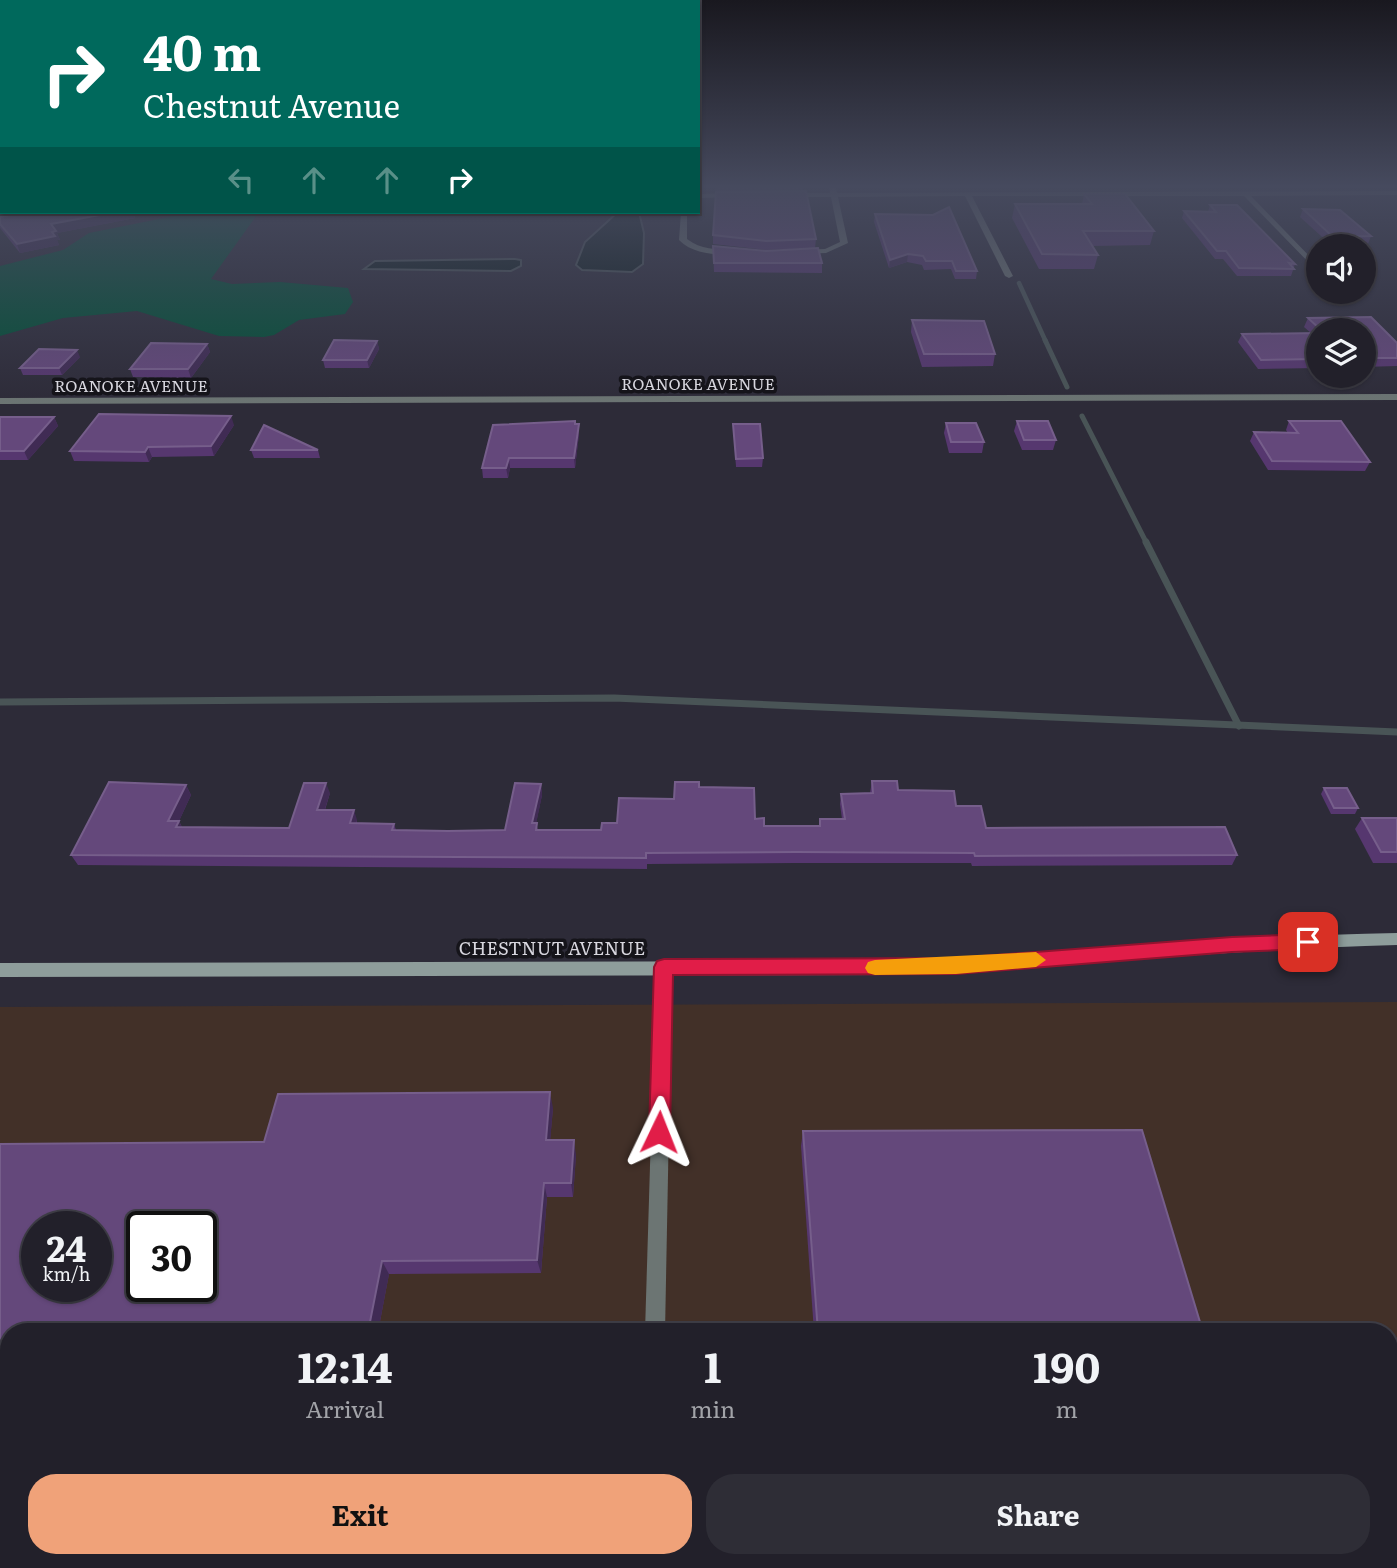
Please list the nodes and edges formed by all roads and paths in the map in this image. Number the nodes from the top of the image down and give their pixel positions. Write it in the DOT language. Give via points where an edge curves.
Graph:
graph roads {
  1 [pos="1000,258"];
  2 [pos="1009,276"];
  3 [pos="1397,397"];
  4 [pos="0,401"];
  5 [pos="1397,939"];
  6 [pos="664,967"];
  7 [pos="0,970"];
  8 [pos="655,1323"];
  1 -- 2 [label="street"];
  3 -- 4 [label="street, ROANOKE AVENUE"];
  5 -- 6 [label="main road, CHESTNUT AVENUE" via="1232,944 956,966"];
  6 -- 7 [label="main road, CHESTNUT AVENUE"];
  6 -- 8 [label="street"];
}
